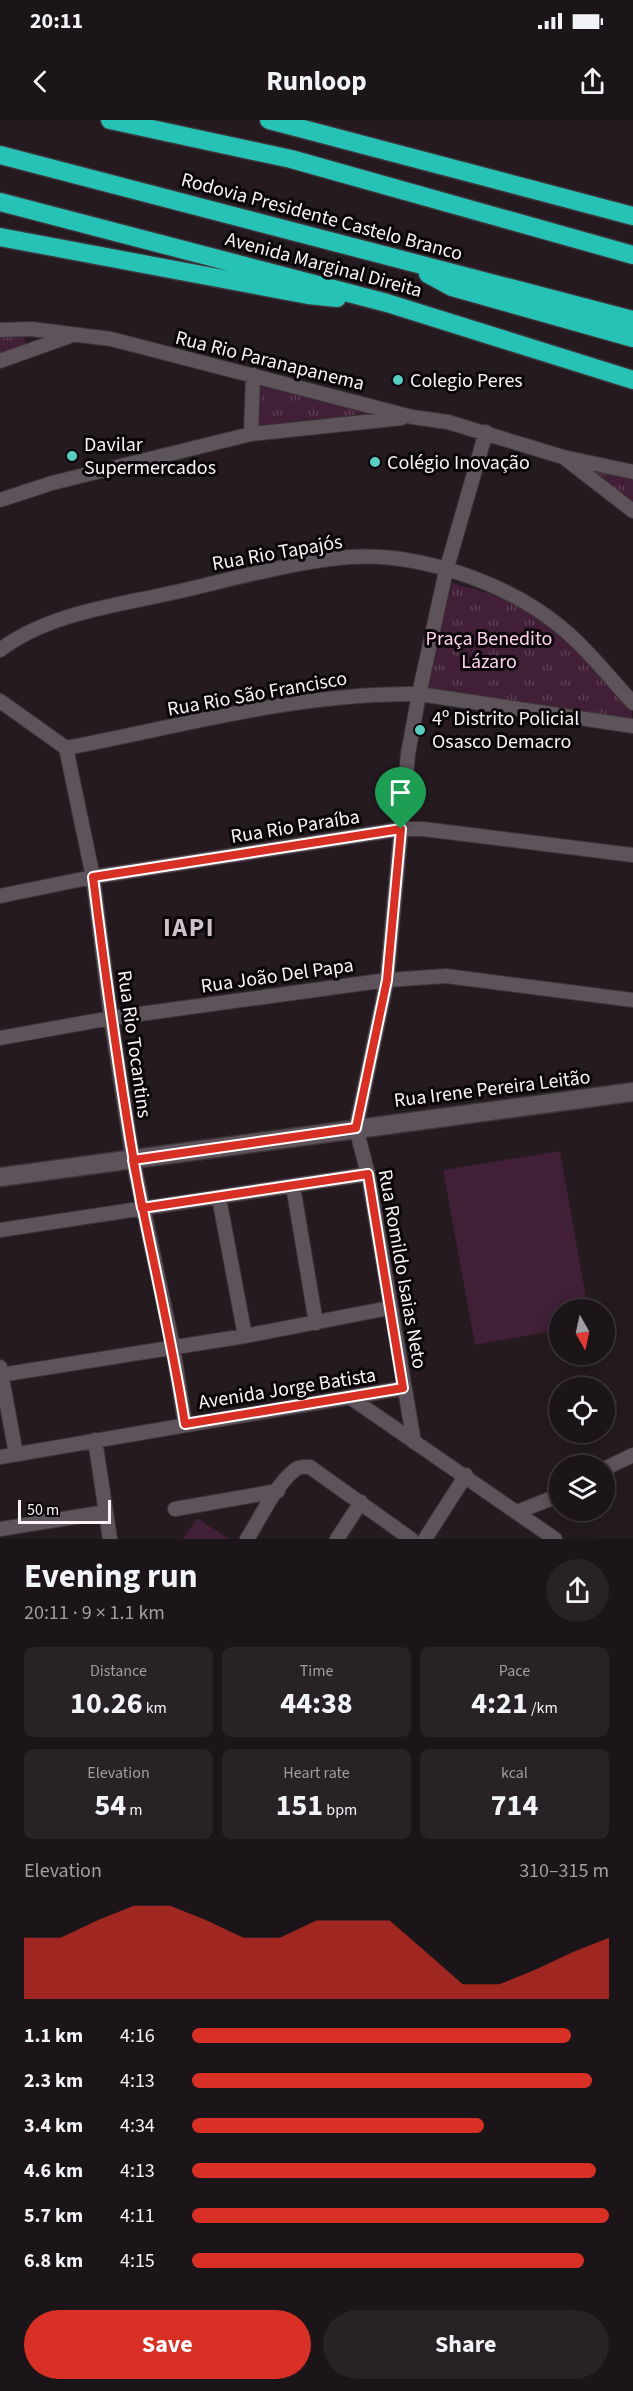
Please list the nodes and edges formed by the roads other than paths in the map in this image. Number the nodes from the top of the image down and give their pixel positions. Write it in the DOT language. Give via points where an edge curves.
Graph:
graph roads {
  1 [pos="110,120"];
  2 [pos="269,120"];
  3 [pos="289,120"];
  4 [pos="312,131"];
  5 [pos="0,155"];
  6 [pos="0,202"];
  7 [pos="633,216"];
  8 [pos="0,237"];
  9 [pos="633,255"];
  10 [pos="406,261"];
  11 [pos="387,303"];
  12 [pos="633,320"];
  13 [pos="0,330"];
  14 [pos="75,334"];
  15 [pos="633,338"];
  16 [pos="0,361"];
  17 [pos="253,375"];
  18 [pos="633,380"];
  19 [pos="412,417"];
  20 [pos="486,432"];
  21 [pos="251,434"];
  22 [pos="563,457"];
  23 [pos="633,472"];
  24 [pos="0,500"];
  25 [pos="633,511"];
  26 [pos="446,571"];
  27 [pos="0,650"];
  28 [pos="419,694"];
  29 [pos="0,701"];
  30 [pos="633,703"];
  31 [pos="633,726"];
  32 [pos="66,748"];
  33 [pos="401,829"];
  34 [pos="633,855"];
  35 [pos="93,877"];
  36 [pos="0,896"];
  37 [pos="387,980"];
  38 [pos="633,1000"];
  39 [pos="111,1018"];
  40 [pos="0,1038"];
  41 [pos="633,1092"];
  42 [pos="356,1128"];
  43 [pos="133,1160"];
  44 [pos="368,1174"];
  45 [pos="0,1177"];
  46 [pos="292,1186"];
  47 [pos="219,1197"];
  48 [pos="142,1208"];
  49 [pos="0,1230"];
  50 [pos="389,1308"];
  51 [pos="316,1323"];
  52 [pos="245,1336"];
  53 [pos="173,1347"];
  54 [pos="1,1372"];
  55 [pos="403,1388"];
  56 [pos="351,1398"];
  57 [pos="185,1424"];
  58 [pos="94,1440"];
  59 [pos="414,1442"];
  60 [pos="16,1454"];
  61 [pos="633,1455"];
  62 [pos="0,1457"];
  63 [pos="615,1464"];
  64 [pos="466,1475"];
  65 [pos="278,1491"];
  66 [pos="549,1499"];
  67 [pos="361,1502"];
  68 [pos="549,1506"];
  69 [pos="175,1509"];
  70 [pos="106,1512"];
  71 [pos="517,1512"];
  72 [pos="532,1523"];
  73 [pos="0,1529"];
  74 [pos="110,1539"];
  75 [pos="247,1539"];
  76 [pos="337,1539"];
  77 [pos="411,1539"];
  78 [pos="425,1539"];
  79 [pos="555,1539"];
  1 -- 9 [label="highway" via="291,159"];
  2 -- 4 [label="highway"];
  3 -- 4 [label="highway"];
  4 -- 7 [label="highway"];
  5 -- 10 [label="highway, Rodovia Presidente Castelo Branco"];
  6 -- 11 [label="highway, Avenida Marginal Direita"];
  8 -- 11 [label="highway" via="308,296"];
  10 -- 12 [label="highway, Rodovia Presidente Castelo Branco"];
  10 -- 15 [label="highway" via="452,287"];
  11 -- 18 [label="highway, Avenida Marginal Direita"];
  13 -- 14 [label="street, Rua Rio Paranapanema"];
  14 -- 16 [label="street"];
  14 -- 17 [label="street, Rua Rio Paranapanema" via="111,339"];
  17 -- 19 [label="street, Rua Rio Paranapanema"];
  17 -- 21 [label="street"];
  19 -- 20 [label="street, Rua Rio Paranapanema"];
  19 -- 21 [label="street"];
  20 -- 22 [label="street, Rua Rio Paranapanema"];
  20 -- 26 [label="street, Rua Romildo Isaias Neto"];
  21 -- 24 [label="street" via="52,483"];
  22 -- 23 [label="street, Rua Rio Paranapanema"];
  22 -- 25 [label="street"];
  26 -- 27 [label="street, Rua Rio Tapajós" via="400,559 352,557 311,562 55,621"];
  26 -- 28 [label="street, Rua Romildo Isaias Neto"];
  26 -- 30 [label="street, Rua Rio Tapajós" via="483,581 530,605 559,626"];
  28 -- 31 [label="street, Rua Rio São Francisco"];
  28 -- 32 [label="street, Rua Rio São Francisco" via="328,698"];
  28 -- 33 [label="street, Rua Romildo Isaias Neto"];
  29 -- 32 [label="street"];
  32 -- 35 [label="street, Rua Rio Tocantins"];
  33 -- 34 [label="street, Rua Rio Paraíba"];
  33 -- 35 [label="street, Rua Rio Paraíba"];
  33 -- 37 [label="street, Rua Romildo Isaias Neto"];
  35 -- 36 [label="street, Rua Rio Paraíba"];
  35 -- 39 [label="street, Rua Rio Tocantins"];
  37 -- 38 [label="street, Rua João Del Papa" via="446,976"];
  37 -- 39 [label="street, Rua João Del Papa"];
  37 -- 42 [label="street, Rua Romildo Isaias Neto"];
  39 -- 40 [label="street, Rua João Del Papa"];
  39 -- 43 [label="street, Rua Rio Tocantins"];
  41 -- 42 [label="street, Rua Irene Pereira Leitão"];
  42 -- 43 [label="street, Rua Irene Pereira Leitão"];
  42 -- 44 [label="street, Rua Romildo Isaias Neto"];
  43 -- 45 [label="street, Rua Irene Pereira Leitão"];
  43 -- 48 [label="street, Rua Rio Tocantins"];
  44 -- 46 [label="street"];
  44 -- 50 [label="street, Rua Romildo Isaias Neto"];
  46 -- 47 [label="street"];
  46 -- 51 [label="street"];
  47 -- 48 [label="street"];
  47 -- 52 [label="street"];
  48 -- 49 [label="street"];
  48 -- 53 [label="street, Rua Rio Tocantins"];
  50 -- 51 [label="street"];
  50 -- 55 [label="street, Rua Romildo Isaias Neto"];
  51 -- 52 [label="street"];
  52 -- 53 [label="street"];
  53 -- 54 [label="street"];
  53 -- 57 [label="street, Rua Rio Tocantins"];
  54 -- 60 [label="street"];
  55 -- 56 [label="street, Avenida Jorge Batista"];
  55 -- 59 [label="street, Rua Romildo Isaias Neto"];
  56 -- 57 [label="street, Avenida Jorge Batista"];
  56 -- 59 [label="street"];
  57 -- 58 [label="street, Avenida Jorge Batista"];
  58 -- 60 [label="street, Avenida Jorge Batista"];
  58 -- 70 [label="street"];
  59 -- 64 [label="street"];
  60 -- 62 [label="street, Avenida Jorge Batista"];
  61 -- 63 [label="street"];
  64 -- 71 [label="street"];
  64 -- 78 [label="street"];
  65 -- 67 [label="street" via="296,1469 310,1467"];
  65 -- 69 [label="street"];
  65 -- 75 [label="street"];
  66 -- 71 [label="street"];
  67 -- 76 [label="street"];
  67 -- 77 [label="street"];
  68 -- 72 [label="street"];
  70 -- 73 [label="street"];
  70 -- 74 [label="street"];
  71 -- 72 [label="street"];
  72 -- 79 [label="street"];
}
